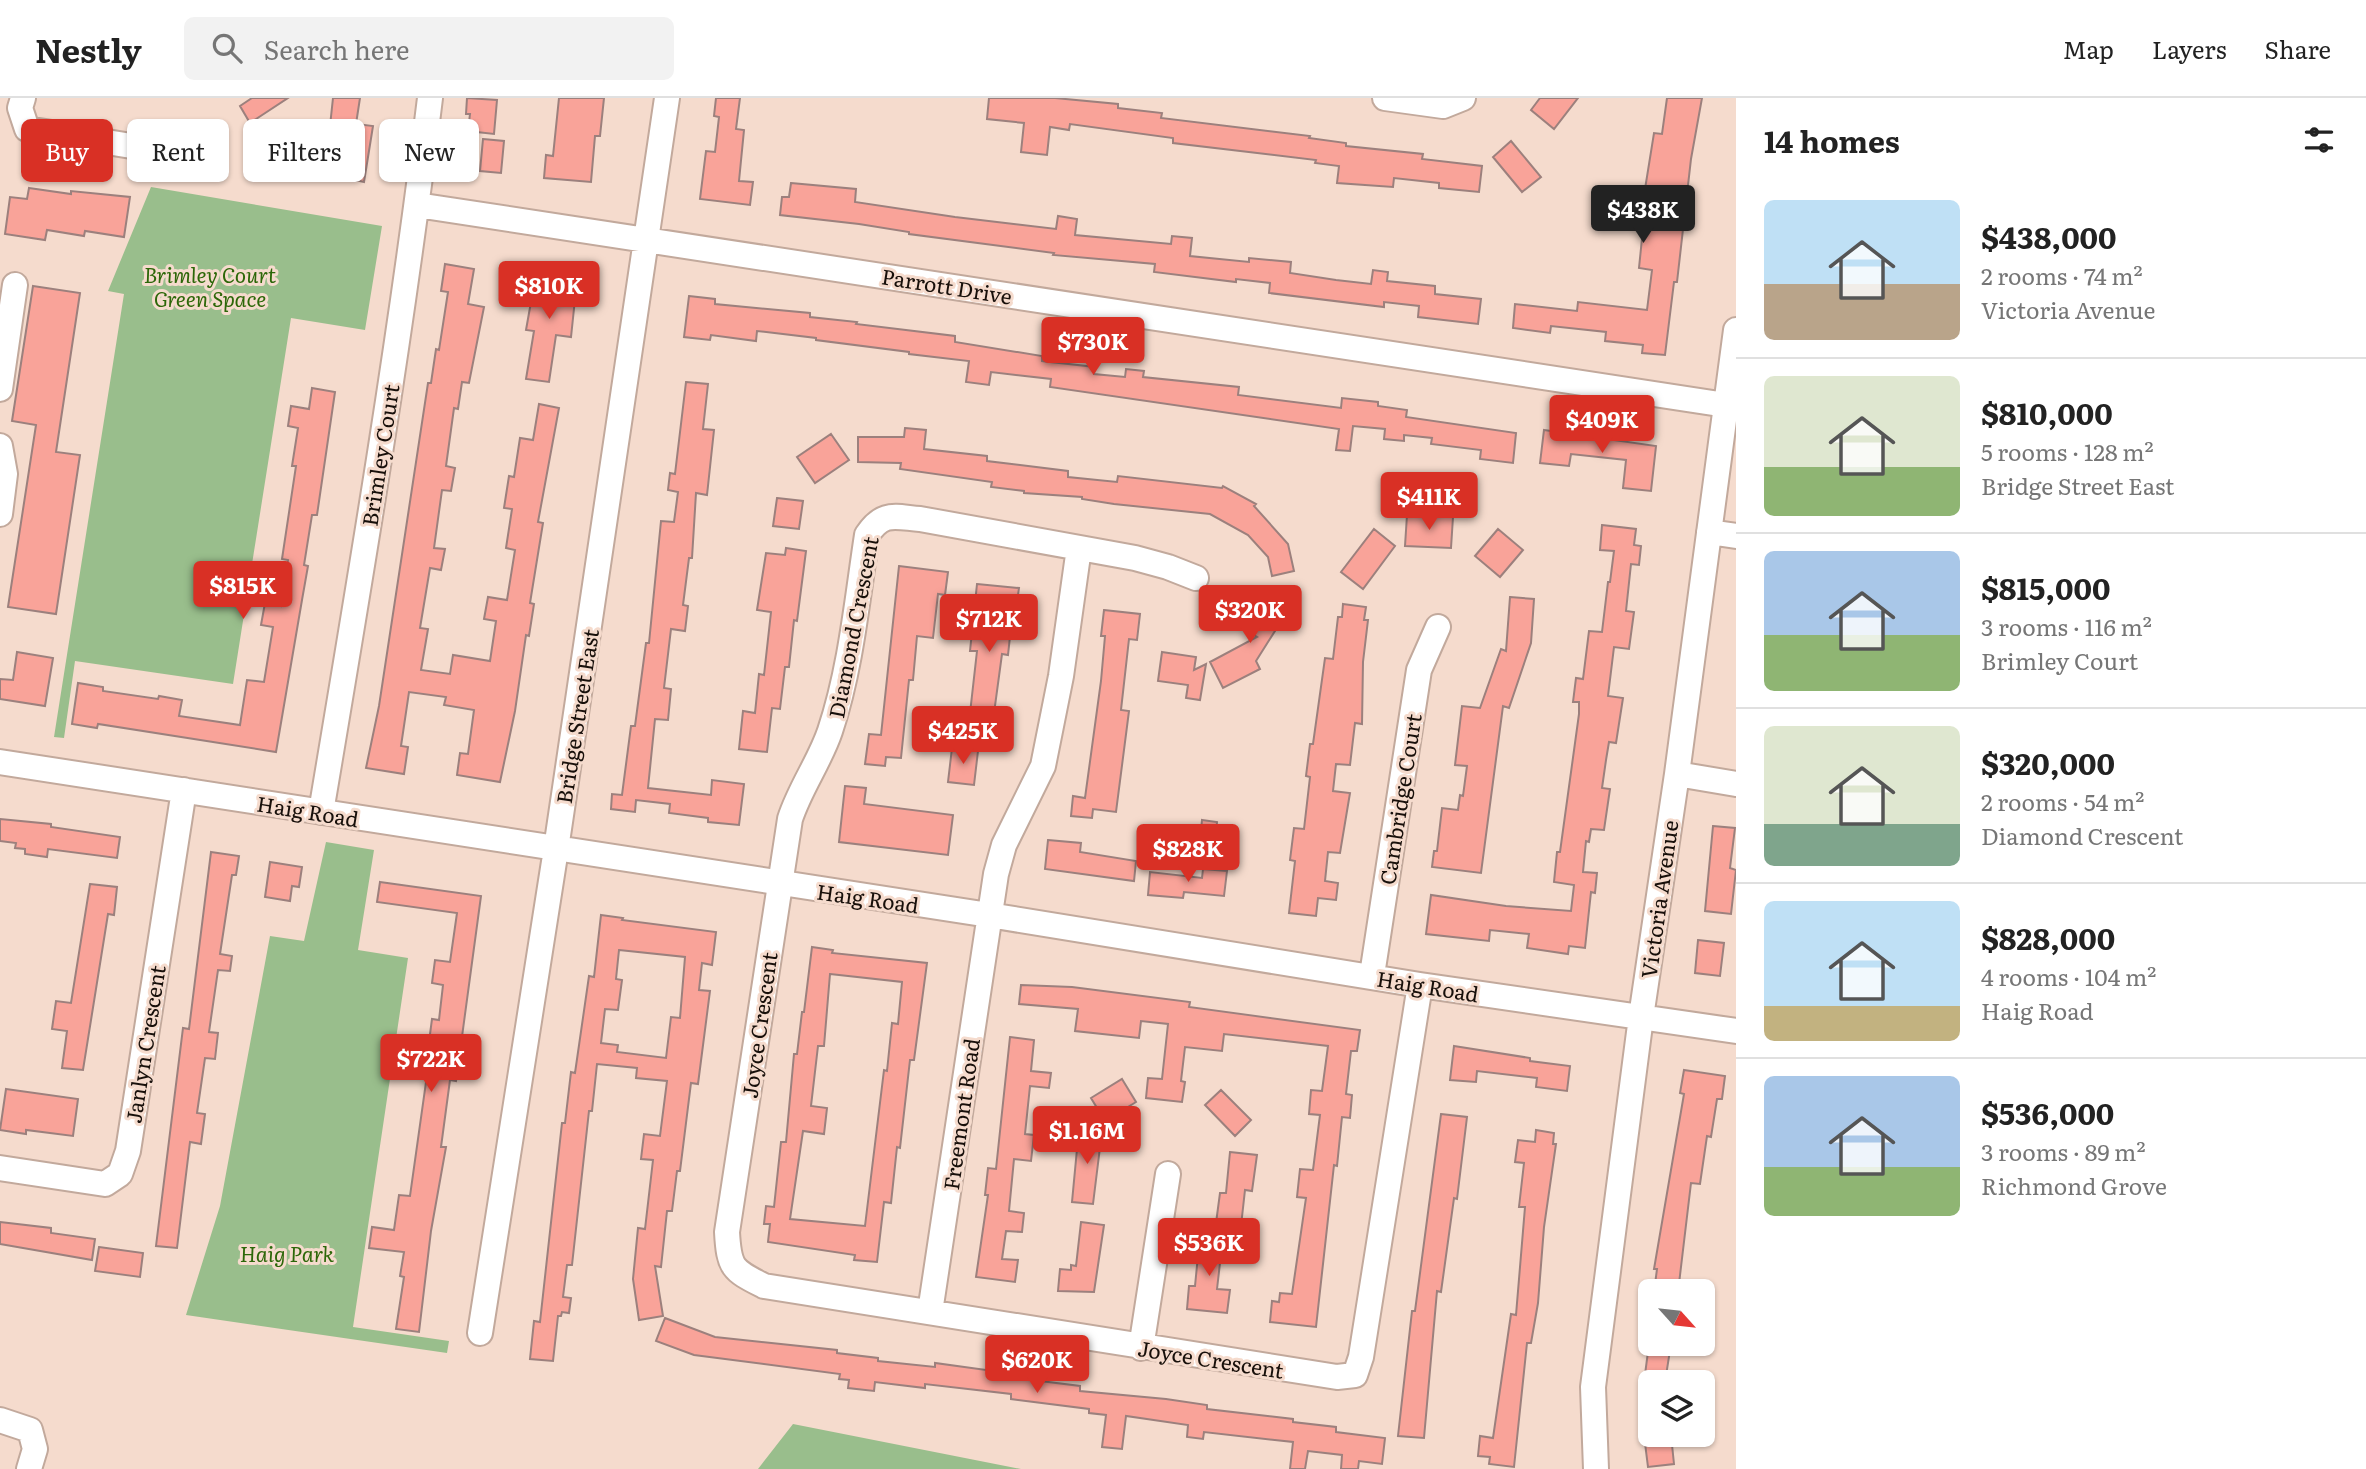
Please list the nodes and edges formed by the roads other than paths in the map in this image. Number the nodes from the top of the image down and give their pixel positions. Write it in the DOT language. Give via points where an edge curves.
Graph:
graph roads {
  1 [pos="23,98"];
  2 [pos="430,98"];
  3 [pos="667,98"];
  4 [pos="1385,98"];
  5 [pos="1463,98"];
  6 [pos="127,145"];
  7 [pos="417,205"];
  8 [pos="647,239"];
  9 [pos="15,285"];
  10 [pos="1736,330"];
  11 [pos="0,389"];
  12 [pos="1726,405"];
  13 [pos="0,448"];
  14 [pos="0,514"];
  15 [pos="1709,532"];
  16 [pos="1736,536"];
  17 [pos="1079,548"];
  18 [pos="1196,578"];
  19 [pos="1438,627"];
  20 [pos="0,762"];
  21 [pos="1676,774"];
  22 [pos="1736,785"];
  23 [pos="184,790"];
  24 [pos="321,812"];
  25 [pos="556,849"];
  26 [pos="779,884"];
  27 [pos="989,915"];
  28 [pos="1373,975"];
  29 [pos="1420,985"];
  30 [pos="1641,1017"];
  31 [pos="1736,1031"];
  32 [pos="0,1168"];
  33 [pos="1168,1174"];
  34 [pos="930,1312"];
  35 [pos="480,1333"];
  36 [pos="1141,1348"];
  37 [pos="0,1420"];
  38 [pos="29,1469"];
  39 [pos="1596,1469"];
  1 -- 6 [label="street" via="20,108 27,129"];
  2 -- 7 [label="street, Brimley Court"];
  3 -- 8 [label="street, Bridge Street East"];
  4 -- 5 [label="street" via="1443,106"];
  7 -- 8 [label="street, Parrott Drive"];
  7 -- 24 [label="street, Brimley Court"];
  8 -- 12 [label="street, Parrott Drive"];
  8 -- 25 [label="street, Bridge Street East"];
  9 -- 11 [label="street"];
  10 -- 12 [label="street, Victoria Avenue"];
  12 -- 15 [label="street, Victoria Avenue"];
  13 -- 14 [label="street" via="5,474"];
  15 -- 16 [label="street"];
  15 -- 21 [label="street, Victoria Avenue"];
  17 -- 18 [label="street, Diamond Crescent" via="1146,561"];
  17 -- 26 [label="street, Diamond Crescent" via="920,519 885,516 875,523 867,535 839,702 829,734 796,799"];
  17 -- 27 [label="street, Freemont Road" via="1043,766 1004,845"];
  19 -- 28 [label="street, Cambridge Court" via="1419,670"];
  20 -- 23 [label="street, Haig Road"];
  21 -- 22 [label="street"];
  21 -- 30 [label="street, Victoria Avenue"];
  23 -- 24 [label="street, Haig Road"];
  23 -- 32 [label="street, Janlyn Crescent" via="128,1151 120,1174 105,1184"];
  24 -- 25 [label="street, Haig Road"];
  25 -- 26 [label="street, Haig Road"];
  25 -- 35 [label="street, Bridge Street East"];
  26 -- 27 [label="street, Haig Road"];
  26 -- 34 [label="street, Joyce Crescent" via="727,1233 729,1259 735,1271 764,1286"];
  27 -- 28 [label="street, Haig Road"];
  27 -- 34 [label="street, Freemont Road"];
  28 -- 29 [label="street, Haig Road"];
  29 -- 30 [label="street, Haig Road"];
  29 -- 36 [label="street, Joyce Crescent" via="1355,1375 1337,1377"];
  30 -- 31 [label="street, Haig Road"];
  30 -- 39 [label="street, Victoria Avenue" via="1593,1387"];
  33 -- 36 [label="street"];
  34 -- 36 [label="street, Joyce Crescent"];
  37 -- 38 [label="street" via="30,1430 35,1449"];
}
